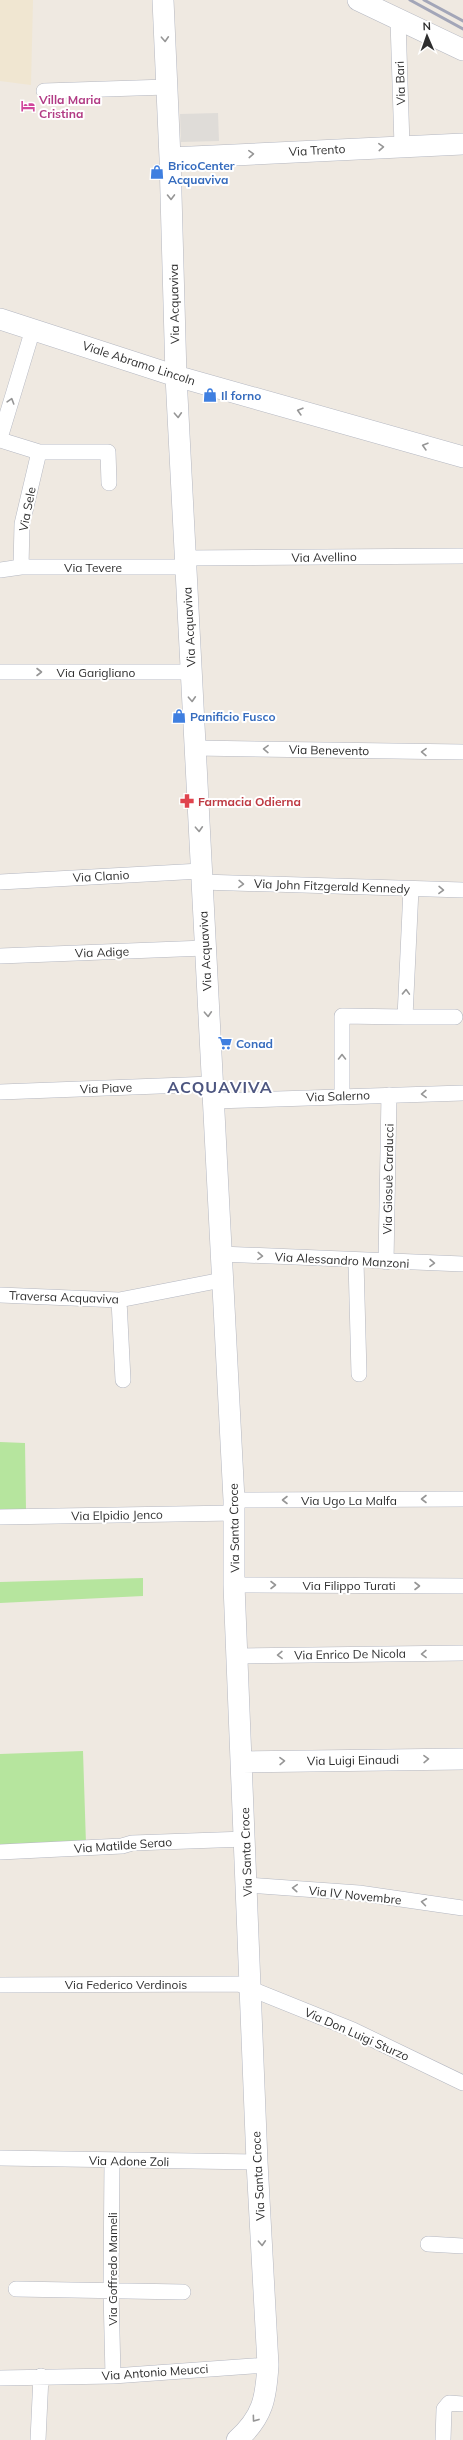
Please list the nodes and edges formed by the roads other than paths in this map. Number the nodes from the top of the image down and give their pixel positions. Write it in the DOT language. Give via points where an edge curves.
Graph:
graph roads {
  1 [pos="163,0"];
  2 [pos="358,0"];
  3 [pos="398,20"];
  4 [pos="463,50"];
  5 [pos="167,87"];
  6 [pos="44,91"];
  7 [pos="463,144"];
  8 [pos="402,146"];
  9 [pos="170,158"];
  10 [pos="0,319"];
  11 [pos="33,329"];
  12 [pos="176,376"];
  13 [pos="0,439"];
  14 [pos="39,452"];
  15 [pos="463,457"];
  16 [pos="109,482"];
  17 [pos="463,556"];
  18 [pos="186,562"];
  19 [pos="21,567"];
  20 [pos="0,570"];
  21 [pos="0,672"];
  22 [pos="191,672"];
  23 [pos="195,748"];
  24 [pos="463,752"];
  25 [pos="202,877"];
  26 [pos="0,882"];
  27 [pos="410,889"];
  28 [pos="463,890"];
  29 [pos="205,948"];
  30 [pos="0,956"];
  31 [pos="455,1017"];
  32 [pos="405,1018"];
  33 [pos="0,1092"];
  34 [pos="212,1093"];
  35 [pos="463,1093"];
  36 [pos="389,1095"];
  37 [pos="342,1096"];
  38 [pos="221,1254"];
  39 [pos="356,1261"];
  40 [pos="386,1262"];
  41 [pos="463,1264"];
  42 [pos="222,1280"];
  43 [pos="0,1296"];
  44 [pos="119,1300"];
  45 [pos="360,1374"];
  46 [pos="123,1380"];
  47 [pos="463,1499"];
  48 [pos="234,1507"];
  49 [pos="0,1517"];
  50 [pos="234,1585"];
  51 [pos="463,1586"];
  52 [pos="463,1653"];
  53 [pos="238,1656"];
  54 [pos="463,1759"];
  55 [pos="242,1762"];
  56 [pos="246,1839"];
  57 [pos="0,1852"];
  58 [pos="247,1885"];
  59 [pos="463,1908"];
  60 [pos="0,1985"];
  61 [pos="250,1989"];
  62 [pos="463,2083"];
  63 [pos="0,2158"];
  64 [pos="112,2161"];
  65 [pos="257,2162"];
  66 [pos="428,2244"];
  67 [pos="463,2246"];
  68 [pos="16,2289"];
  69 [pos="111,2291"];
  70 [pos="183,2292"];
  71 [pos="268,2365"];
  72 [pos="41,2376"];
  73 [pos="113,2376"];
  74 [pos="0,2378"];
  75 [pos="463,2404"];
  76 [pos="38,2440"];
  77 [pos="237,2440"];
  78 [pos="443,2440"];
  1 -- 5 [label="street, Via Acquaviva, one-way"];
  2 -- 3 [label="street"];
  3 -- 4 [label="street"];
  3 -- 8 [label="street, Via Bari"];
  5 -- 6 [label="street"];
  5 -- 9 [label="street, Via Acquaviva"];
  7 -- 8 [label="street, Via Trento"];
  9 -- 8 [label="street, Via Trento, one-way"];
  9 -- 12 [label="street, Via Acquaviva, one-way"];
  10 -- 11 [label="street, Viale Abramo Lincoln"];
  11 -- 12 [label="street, Viale Abramo Lincoln"];
  13 -- 11 [label="street, one-way"];
  15 -- 12 [label="street, Viale Abramo Lincoln, one-way"];
  12 -- 18 [label="street, Via Acquaviva, one-way"];
  13 -- 14 [label="street"];
  14 -- 16 [label="street" via="108,452"];
  14 -- 19 [label="street, Via Sele" via="22,524"];
  17 -- 18 [label="street, Via Avellino"];
  18 -- 19 [label="street, Via Tevere"];
  18 -- 22 [label="street, Via Acquaviva"];
  19 -- 20 [label="street, Via Tevere"];
  21 -- 22 [label="street, Via Garigliano, one-way"];
  22 -- 23 [label="street, Via Acquaviva, one-way"];
  24 -- 23 [label="street, Via Benevento, one-way"];
  23 -- 25 [label="street, Via Acquaviva, one-way"];
  25 -- 26 [label="street, Via Clanio"];
  25 -- 27 [label="street, Via John Fitzgerald Kennedy, one-way"];
  25 -- 29 [label="street, Via Acquaviva"];
  27 -- 28 [label="street, Via John Fitzgerald Kennedy, one-way"];
  32 -- 27 [label="street, one-way"];
  29 -- 30 [label="street, Via Adige"];
  29 -- 34 [label="street, Via Acquaviva, one-way"];
  31 -- 32 [label="street"];
  37 -- 32 [label="street, one-way" via="342,1016"];
  33 -- 34 [label="street, Via Piave"];
  34 -- 37 [label="street, Via Salerno"];
  34 -- 38 [label="street, Via Acquaviva"];
  35 -- 36 [label="street, Via Salerno, one-way"];
  36 -- 37 [label="street, Via Salerno"];
  36 -- 40 [label="street, Via Giosuè Carducci"];
  38 -- 39 [label="street, Via Alessandro Manzoni, one-way"];
  38 -- 42 [label="street, Via Santa Croce"];
  39 -- 40 [label="street, Via Alessandro Manzoni"];
  39 -- 45 [label="street"];
  40 -- 41 [label="street, Via Alessandro Manzoni, one-way"];
  42 -- 44 [label="street, Traversa Acquaviva"];
  42 -- 48 [label="street, Via Santa Croce"];
  43 -- 44 [label="street, Traversa Acquaviva"];
  44 -- 46 [label="street"];
  47 -- 48 [label="street, Via Ugo La Malfa, one-way"];
  48 -- 49 [label="street, Via Elpidio Jenco"];
  48 -- 50 [label="street, Via Santa Croce"];
  50 -- 51 [label="street, Via Filippo Turati, one-way"];
  50 -- 53 [label="street, Via Santa Croce"];
  52 -- 53 [label="street, Via Enrico De Nicola, one-way"];
  53 -- 55 [label="street, Via Santa Croce"];
  55 -- 54 [label="street, Via Luigi Einaudi, one-way"];
  55 -- 56 [label="street, Via Santa Croce"];
  56 -- 57 [label="street, Via Matilde Serao" via="132,1843 122,1846"];
  56 -- 58 [label="street, Via Santa Croce"];
  59 -- 58 [label="street, Via IV Novembre, one-way" via="359,1894"];
  58 -- 61 [label="street, Via Santa Croce"];
  60 -- 61 [label="street, Via Federico Verdinois" via="239,1984"];
  61 -- 62 [label="street, Via Don Luigi Sturzo" via="353,2030"];
  61 -- 65 [label="street, Via Santa Croce"];
  63 -- 64 [label="street, Via Adone Zoli"];
  64 -- 65 [label="street, Via Adone Zoli"];
  64 -- 69 [label="street, Via Goffredo Mameli"];
  65 -- 71 [label="street, Via Santa Croce, one-way"];
  66 -- 67 [label="street"];
  68 -- 69 [label="street"];
  69 -- 70 [label="street"];
  69 -- 73 [label="street, Via Goffredo Mameli"];
  71 -- 73 [label="street, Via Antonio Meucci"];
  71 -- 77 [label="street, Via Santa Croce, one-way" via="262,2410"];
  72 -- 73 [label="street, Via Antonio Meucci"];
  72 -- 74 [label="street, Via Antonio Meucci"];
  72 -- 76 [label="street"];
  75 -- 78 [label="street" via="449,2403 444,2409"];
}
